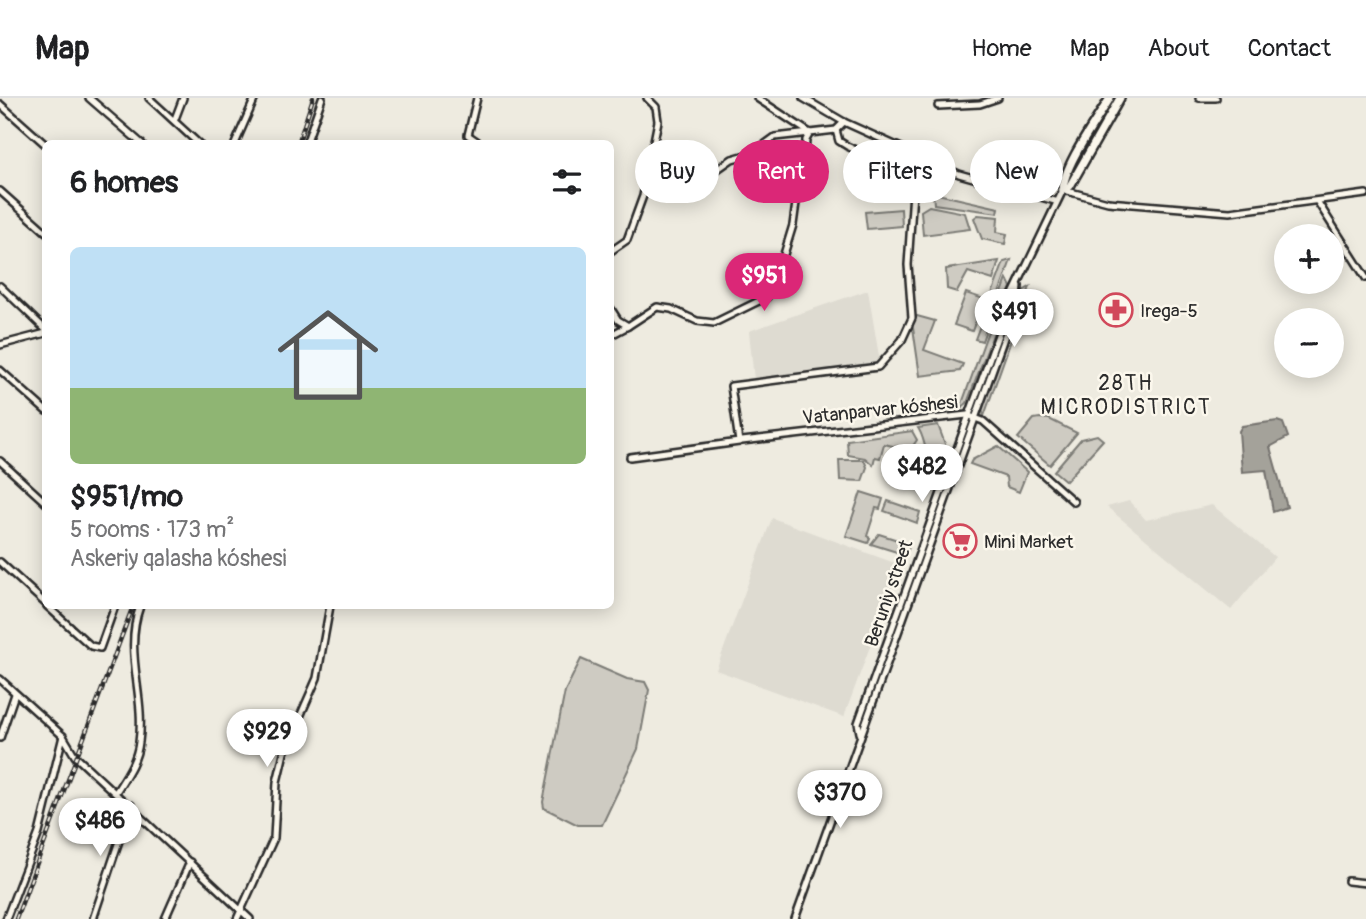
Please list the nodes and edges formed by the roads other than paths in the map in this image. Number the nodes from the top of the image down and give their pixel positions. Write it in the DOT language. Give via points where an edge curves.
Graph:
graph roads {
  1 [pos="89,98"];
  2 [pos="149,98"];
  3 [pos="183,98"];
  4 [pos="255,98"];
  5 [pos="322,98"];
  6 [pos="477,98"];
  7 [pos="647,98"];
  8 [pos="757,98"];
  9 [pos="803,98"];
  10 [pos="998,98"];
  11 [pos="1110,98"];
  12 [pos="1120,98"];
  13 [pos="1199,98"];
  14 [pos="1216,98"];
  15 [pos="0,104"];
  16 [pos="938,106"];
  17 [pos="175,119"];
  18 [pos="844,122"];
  19 [pos="836,130"];
  20 [pos="810,134"];
  21 [pos="137,140"];
  22 [pos="195,140"];
  23 [pos="237,140"];
  24 [pos="307,140"];
  25 [pos="475,140"];
  26 [pos="655,140"];
  27 [pos="42,141"];
  28 [pos="719,168"];
  29 [pos="970,177"];
  30 [pos="1063,182"];
  31 [pos="1063,190"];
  32 [pos="0,191"];
  33 [pos="1366,194"];
  34 [pos="1317,201"];
  35 [pos="640,203"];
  36 [pos="1054,203"];
  37 [pos="42,228"];
  38 [pos="614,249"];
  39 [pos="1366,278"];
  40 [pos="1019,283"];
  41 [pos="0,286"];
  42 [pos="614,314"];
  43 [pos="628,326"];
  44 [pos="42,327"];
  45 [pos="42,332"];
  46 [pos="614,333"];
  47 [pos="0,345"];
  48 [pos="0,370"];
  49 [pos="42,407"];
  50 [pos="967,415"];
  51 [pos="975,417"];
  52 [pos="740,442"];
  53 [pos="630,457"];
  54 [pos="0,461"];
  55 [pos="42,499"];
  56 [pos="1074,502"];
  57 [pos="0,562"];
  58 [pos="42,601"];
  59 [pos="50,609"];
  60 [pos="114,609"];
  61 [pos="139,609"];
  62 [pos="330,609"];
  63 [pos="890,634"];
  64 [pos="898,637"];
  65 [pos="0,679"];
  66 [pos="15,694"];
  67 [pos="860,733"];
  68 [pos="63,736"];
  69 [pos="0,738"];
  70 [pos="116,792"];
  71 [pos="131,805"];
  72 [pos="190,862"];
  73 [pos="1348,881"];
  74 [pos="1366,883"];
  75 [pos="243,910"];
  76 [pos="6,919"];
  77 [pos="93,919"];
  78 [pos="165,919"];
  79 [pos="237,919"];
  80 [pos="250,919"];
  81 [pos="795,919"];
  1 -- 21 [label="street"];
  2 -- 17 [label="street"];
  3 -- 17 [label="street"];
  4 -- 23 [label="street"];
  5 -- 24 [label="street"];
  6 -- 25 [label="street" via="468,135"];
  7 -- 26 [label="street" via="656,107"];
  8 -- 20 [label="street"];
  9 -- 18 [label="street"];
  10 -- 16 [label="street" via="980,104"];
  11 -- 30 [label="street"];
  12 -- 31 [label="street" via="1070,186"];
  13 -- 14 [label="street"];
  15 -- 27 [label="street"];
  17 -- 22 [label="street"];
  18 -- 19 [label="street"];
  18 -- 29 [label="street"];
  19 -- 20 [label="street"];
  19 -- 52 [label="street" via="839,141 847,146 914,177 908,265 910,329 878,367 731,386"];
  20 -- 28 [label="street" via="775,137"];
  20 -- 43 [label="street" via="803,189 778,274 766,297 714,323 657,307"];
  31 -- 34 [label="street" via="1108,202 1230,212"];
  32 -- 37 [label="street"];
  33 -- 34 [label="street"];
  34 -- 39 [label="street"];
  35 -- 38 [label="street" via="627,240"];
  36 -- 40 [label="street"];
  40 -- 50 [label="street, Beruniy street"];
  40 -- 51 [label="street, Beruniy street" via="1018,299"];
  41 -- 44 [label="street"];
  42 -- 43 [label="street"];
  43 -- 46 [label="street"];
  45 -- 47 [label="street"];
  48 -- 49 [label="street"];
  50 -- 51 [label="street, Vatanparvar kóshesi"];
  50 -- 52 [label="street, Vatanparvar kóshesi"];
  50 -- 63 [label="street, Beruniy street"];
  51 -- 56 [label="street, Vatanparvar kóshesi"];
  51 -- 64 [label="street, Beruniy street"];
  52 -- 53 [label="street, Vatanparvar kóshesi"];
  54 -- 55 [label="street"];
  57 -- 58 [label="street"];
  59 -- 60 [label="street" via="91,646 100,648"];
  61 -- 70 [label="street" via="132,637 139,742"];
  62 -- 75 [label="street" via="317,678 284,753 277,782 274,838"];
  63 -- 64 [label="street"];
  63 -- 67 [label="street, Beruniy street" via="858,723"];
  64 -- 67 [label="street, Beruniy street"];
  65 -- 66 [label="street"];
  66 -- 68 [label="street"];
  66 -- 69 [label="street"];
  67 -- 81 [label="street"];
  68 -- 70 [label="street" via="75,756"];
  68 -- 76 [label="street" via="39,833"];
  70 -- 71 [label="street"];
  71 -- 72 [label="street"];
  71 -- 77 [label="street"];
  72 -- 75 [label="street"];
  72 -- 78 [label="street"];
  73 -- 74 [label="street"];
  75 -- 79 [label="street"];
  75 -- 80 [label="street"];
}
